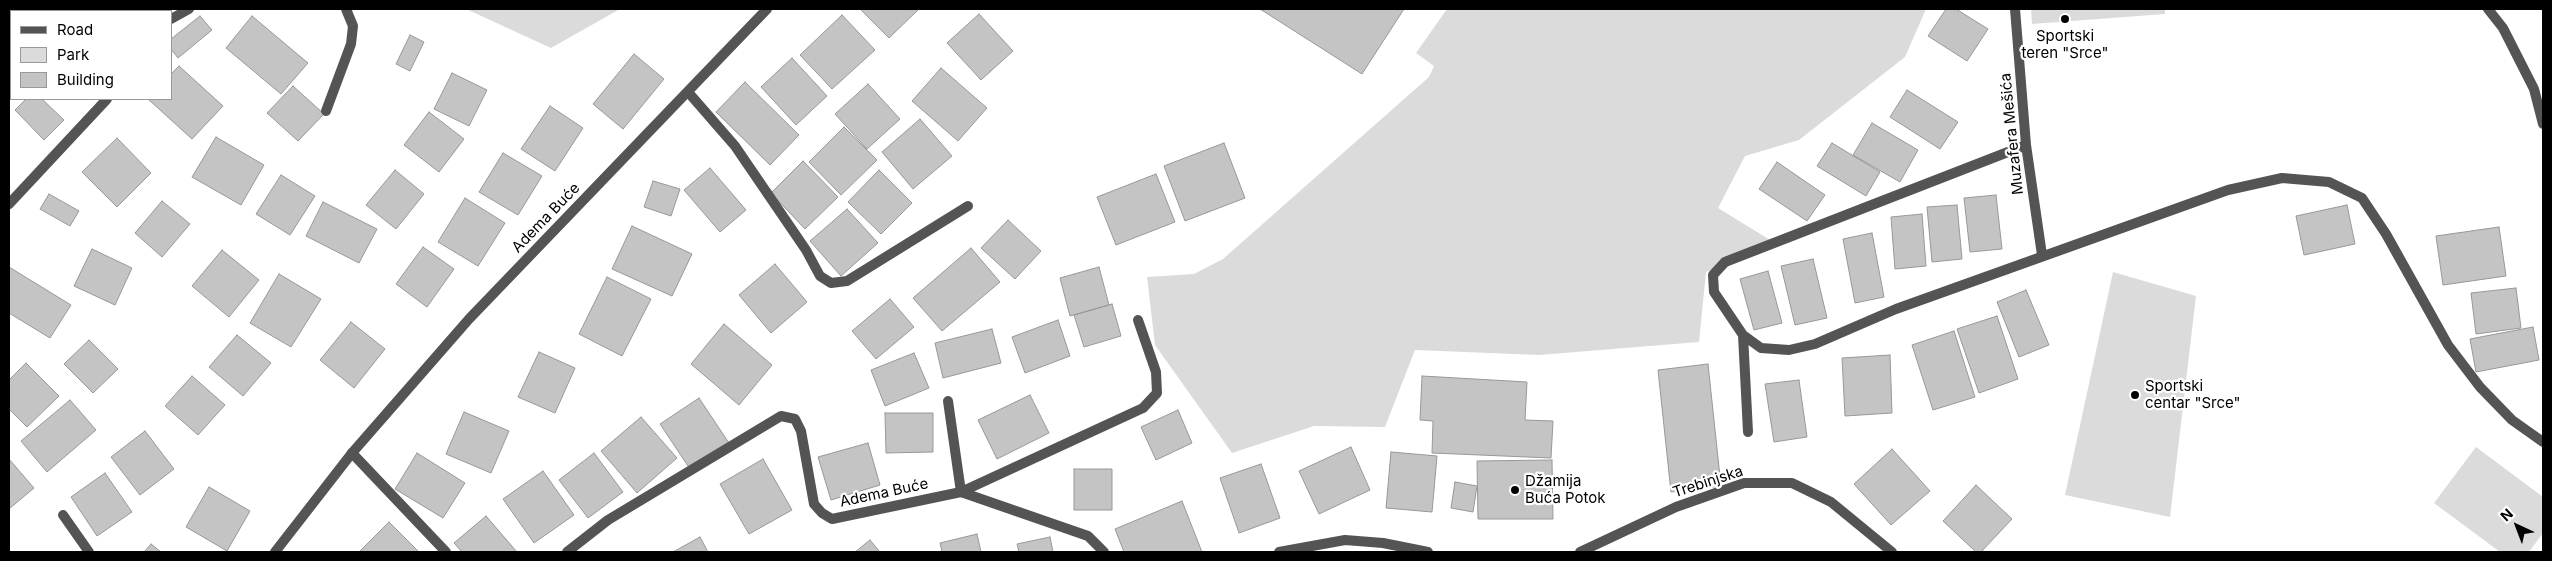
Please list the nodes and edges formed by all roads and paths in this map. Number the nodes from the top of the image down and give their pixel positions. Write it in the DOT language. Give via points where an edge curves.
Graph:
graph roads {
  1 [pos="189,9"];
  2 [pos="346,9"];
  3 [pos="767,9"];
  4 [pos="2015,9"];
  5 [pos="2488,9"];
  6 [pos="172,18"];
  7 [pos="688,92"];
  8 [pos="106,100"];
  9 [pos="326,111"];
  10 [pos="2543,124"];
  11 [pos="2026,145"];
  12 [pos="9,204"];
  13 [pos="968,206"];
  14 [pos="2042,255"];
  15 [pos="1138,320"];
  16 [pos="1743,335"];
  17 [pos="948,401"];
  18 [pos="1748,432"];
  19 [pos="2543,442"];
  20 [pos="352,454"];
  21 [pos="961,492"];
  22 [pos="63,515"];
  23 [pos="89,552"];
  24 [pos="275,552"];
  25 [pos="446,552"];
  26 [pos="568,552"];
  27 [pos="1104,552"];
  28 [pos="1279,552"];
  29 [pos="1428,552"];
  30 [pos="1580,552"];
  31 [pos="1892,552"];
  1 -- 6 [label="street"];
  2 -- 9 [label="street" via="353,26 351,44"];
  3 -- 7 [label="street, Adema Buće"];
  4 -- 11 [label="street, Muzafera Mešića"];
  5 -- 10 [label="street" via="2503,28 2534,89"];
  7 -- 13 [label="street" via="735,146 806,250 820,276 831,283 847,281"];
  7 -- 20 [label="street, Adema Buće" via="469,319"];
  8 -- 12 [label="street"];
  11 -- 14 [label="street, Muzafera Mešića"];
  11 -- 16 [label="street" via="1726,262 1713,275 1714,292"];
  14 -- 16 [label="street" via="1896,309 1815,344 1789,350 1761,348"];
  14 -- 19 [label="street" via="2236,187 2282,178 2329,182 2362,198 2386,234 2448,345 2480,387 2512,420"];
  15 -- 21 [label="street, Adema Buće" via="1156,372 1156,393 1143,408"];
  16 -- 18 [label="street"];
  17 -- 21 [label="street"];
  20 -- 24 [label="street, Adema Buće"];
  20 -- 25 [label="street"];
  21 -- 26 [label="street, Adema Buće" via="832,519 814,504 801,430 795,419 781,416 608,520"];
  21 -- 27 [label="street" via="1088,536"];
  22 -- 23 [label="street"];
  28 -- 29 [label="street" via="1345,540 1384,543"];
  30 -- 31 [label="street, Trebinjska" via="1676,507 1744,483 1792,483 1831,502"];
}
